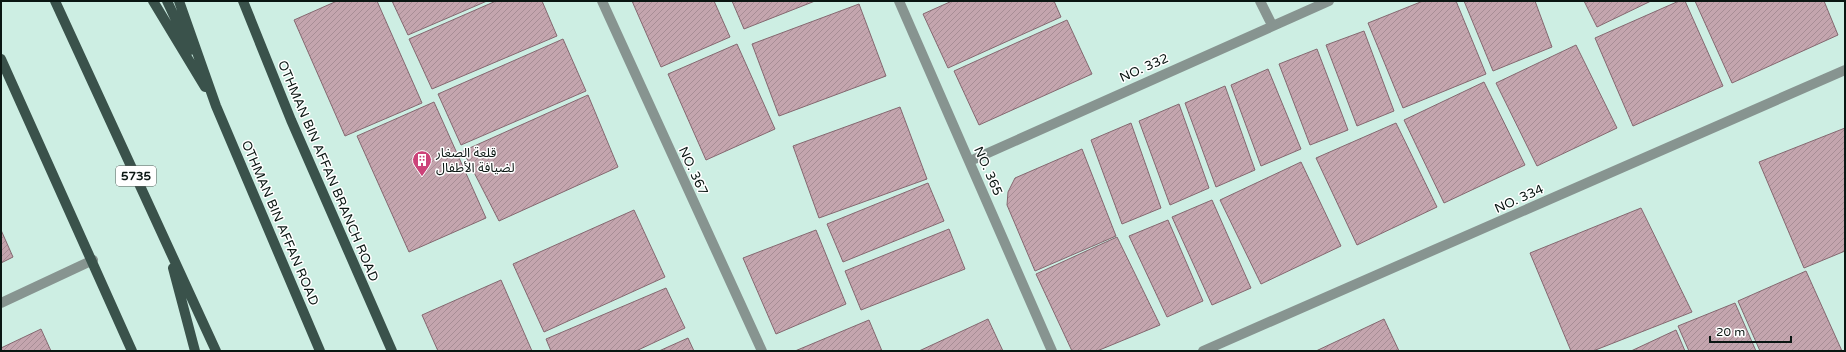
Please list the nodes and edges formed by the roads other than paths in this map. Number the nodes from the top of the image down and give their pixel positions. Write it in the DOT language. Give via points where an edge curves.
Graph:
graph roads {
  1 [pos="55,1"];
  2 [pos="153,1"];
  3 [pos="167,1"];
  4 [pos="179,1"];
  5 [pos="243,1"];
  6 [pos="602,1"];
  7 [pos="899,1"];
  8 [pos="1260,1"];
  9 [pos="1329,1"];
  10 [pos="1272,25"];
  11 [pos="1,59"];
  12 [pos="1845,70"];
  13 [pos="216,106"];
  14 [pos="970,161"];
  15 [pos="165,238"];
  16 [pos="93,260"];
  17 [pos="1,303"];
  18 [pos="320,350"];
  19 [pos="132,351"];
  20 [pos="195,351"];
  21 [pos="216,351"];
  22 [pos="392,351"];
  23 [pos="762,351"];
  24 [pos="1052,351"];
  25 [pos="1203,351"];
  1 -- 15 [label="main road, 5735"];
  2 -- 13 [label="main road"];
  3 -- 13 [label="main road, OTHMAN BIN AFFAN ROAD"];
  4 -- 13 [label="main road, OTHMAN BIN AFFAN ROAD"];
  5 -- 22 [label="main road, OTHMAN BIN AFFAN BRANCH ROAD" via="291,120"];
  6 -- 23 [label="street, NO. 367"];
  7 -- 14 [label="street, NO. 365"];
  8 -- 10 [label="street"];
  9 -- 10 [label="street, NO. 332"];
  10 -- 14 [label="street, NO. 332"];
  11 -- 16 [label="main road"];
  12 -- 25 [label="street, NO. 334"];
  13 -- 18 [label="main road, OTHMAN BIN AFFAN ROAD"];
  14 -- 24 [label="street, NO. 365"];
  15 -- 20 [label="main road"];
  15 -- 21 [label="main road, 5735"];
  16 -- 17 [label="street"];
  16 -- 19 [label="main road"];
}
